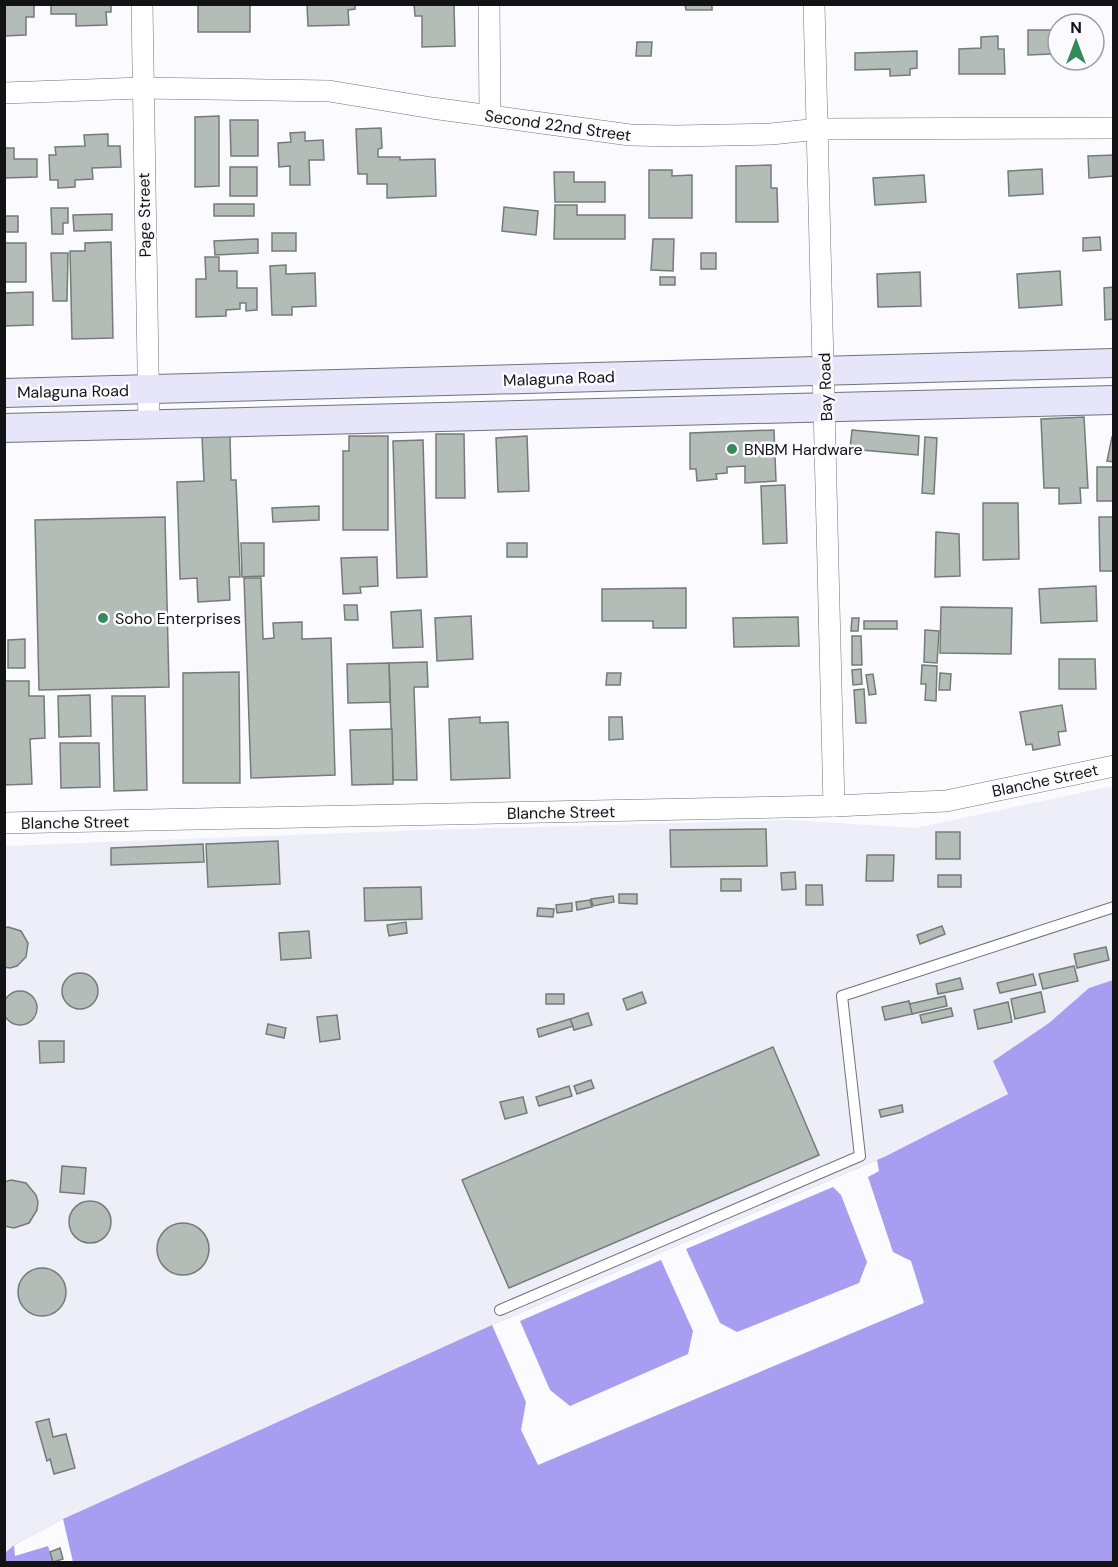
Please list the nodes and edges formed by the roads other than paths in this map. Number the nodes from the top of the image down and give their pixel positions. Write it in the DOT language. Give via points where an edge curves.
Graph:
graph roads {
  1 [pos="142,4"];
  2 [pos="489,4"];
  3 [pos="814,4"];
  4 [pos="142,88"];
  5 [pos="4,93"];
  6 [pos="490,115"];
  7 [pos="1113,128"];
  8 [pos="819,129"];
  9 [pos="1113,363"];
  10 [pos="824,370"];
  11 [pos="147,390"];
  12 [pos="4,393"];
  13 [pos="1113,400"];
  14 [pos="825,407"];
  15 [pos="149,426"];
  16 [pos="4,428"];
  17 [pos="1113,766"];
  18 [pos="834,807"];
  19 [pos="4,824"];
  20 [pos="1113,906"];
  21 [pos="500,1310"];
  1 -- 4 [label="street, Page Street"];
  2 -- 6 [label="street"];
  3 -- 8 [label="street, Bay Road"];
  4 -- 5 [label="street, Second 22nd Street"];
  4 -- 6 [label="street, Second 22nd Street" via="329,91"];
  4 -- 11 [label="street, Page Street"];
  6 -- 8 [label="street, Second 22nd Street" via="651,136"];
  7 -- 8 [label="street, Second 22nd Street"];
  8 -- 10 [label="street, Bay Road"];
  9 -- 10 [label="street, Malaguna Road"];
  10 -- 11 [label="street, Malaguna Road"];
  10 -- 14 [label="street, Bay Road"];
  11 -- 12 [label="street, Malaguna Road"];
  11 -- 15 [label="street, Page Street"];
  13 -- 14 [label="street"];
  14 -- 15 [label="street"];
  14 -- 18 [label="street, Bay Road"];
  15 -- 16 [label="street"];
  17 -- 18 [label="street, Blanche Street" via="946,801"];
  18 -- 19 [label="street, Blanche Street"];
  20 -- 21 [label="lane" via="842,996 860,1156"];
}
